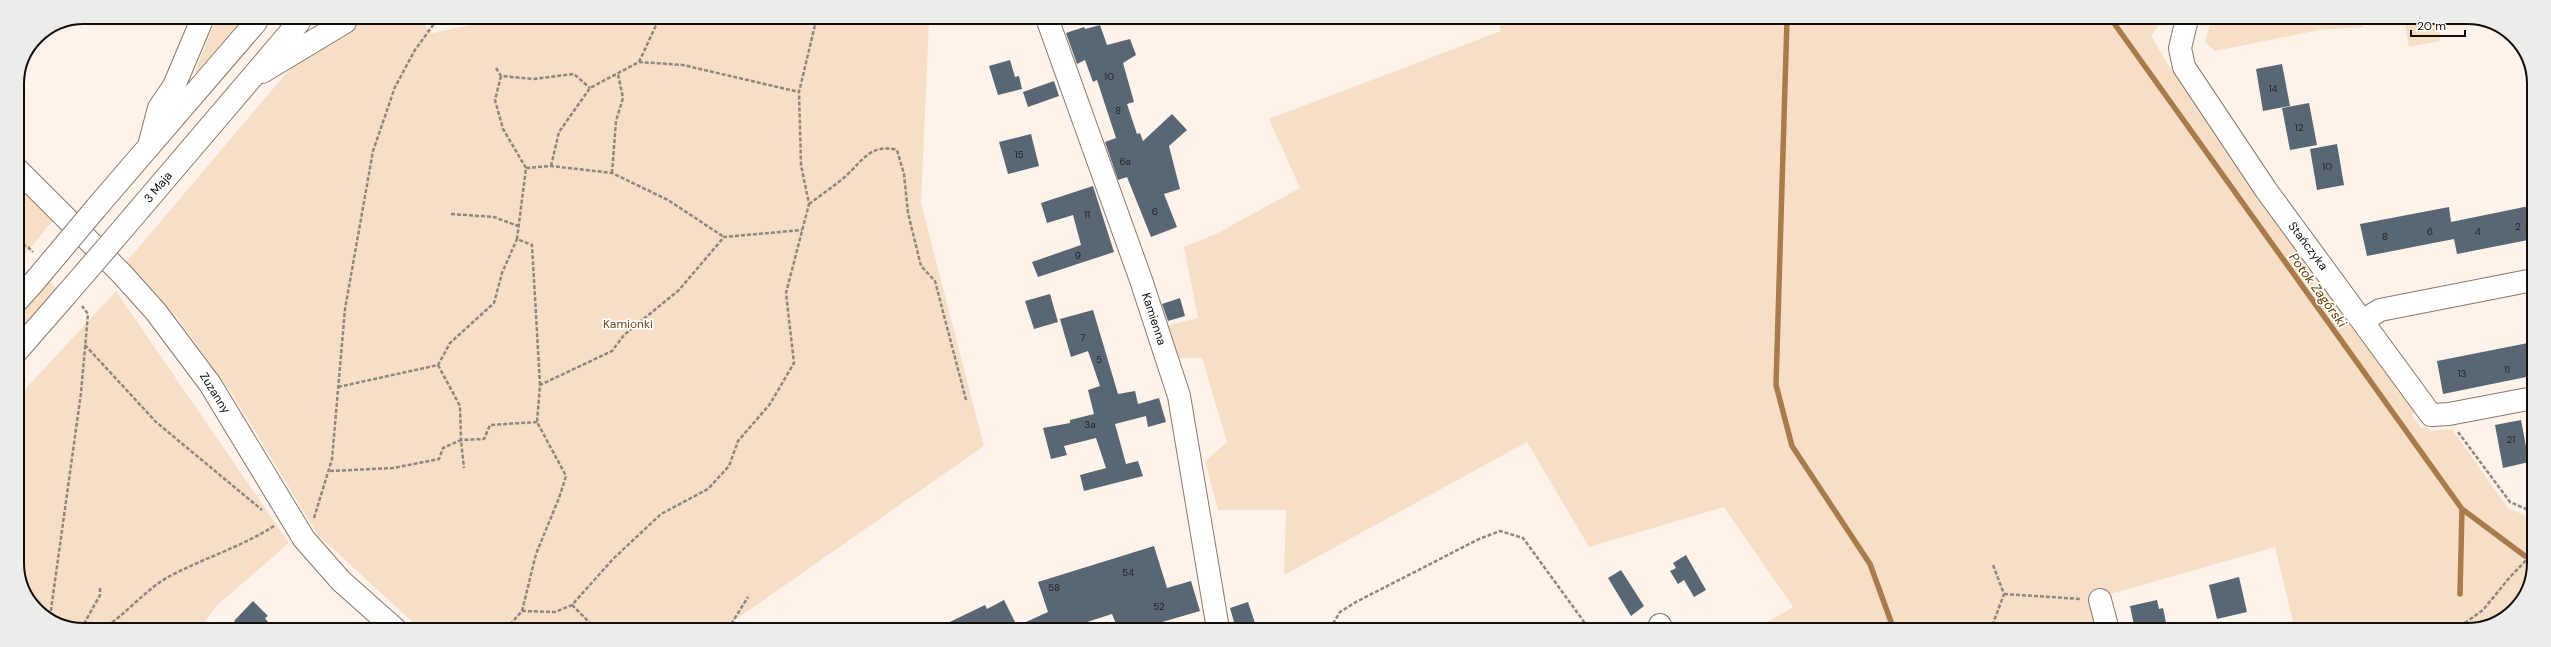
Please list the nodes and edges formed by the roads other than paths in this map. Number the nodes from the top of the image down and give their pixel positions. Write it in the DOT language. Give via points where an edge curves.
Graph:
graph roads {
  1 [pos="200,24"];
  2 [pos="254,24"];
  3 [pos="297,24"];
  4 [pos="342,24"];
  5 [pos="1049,24"];
  6 [pos="2186,24"];
  7 [pos="248,80"];
  8 [pos="149,146"];
  9 [pos="24,176"];
  10 [pos="2527,281"];
  11 [pos="24,293"];
  12 [pos="2364,320"];
  13 [pos="24,345"];
  14 [pos="2527,399"];
  15 [pos="2100,600"];
  16 [pos="387,623"];
  17 [pos="1217,623"];
  18 [pos="2106,623"];
  1 -- 8 [label="street" via="174,86 159,108"];
  2 -- 8 [label="street"];
  3 -- 7 [label="street, 3 Maja"];
  4 -- 7 [label="street"];
  5 -- 17 [label="street, Kamienna" via="1141,280 1179,396"];
  6 -- 12 [label="street, Stańczyka" via="2180,48 2184,67 2266,190"];
  7 -- 13 [label="street, 3 Maja, bridge" via="115,238 71,299"];
  8 -- 11 [label="street, bridge"];
  9 -- 16 [label="street, Zuzanny" via="122,274 183,345 210,384 304,539 341,581"];
  10 -- 12 [label="street" via="2380,310"];
  12 -- 14 [label="street, Stańczyka" via="2432,415"];
  15 -- 18 [label="street"];
}
